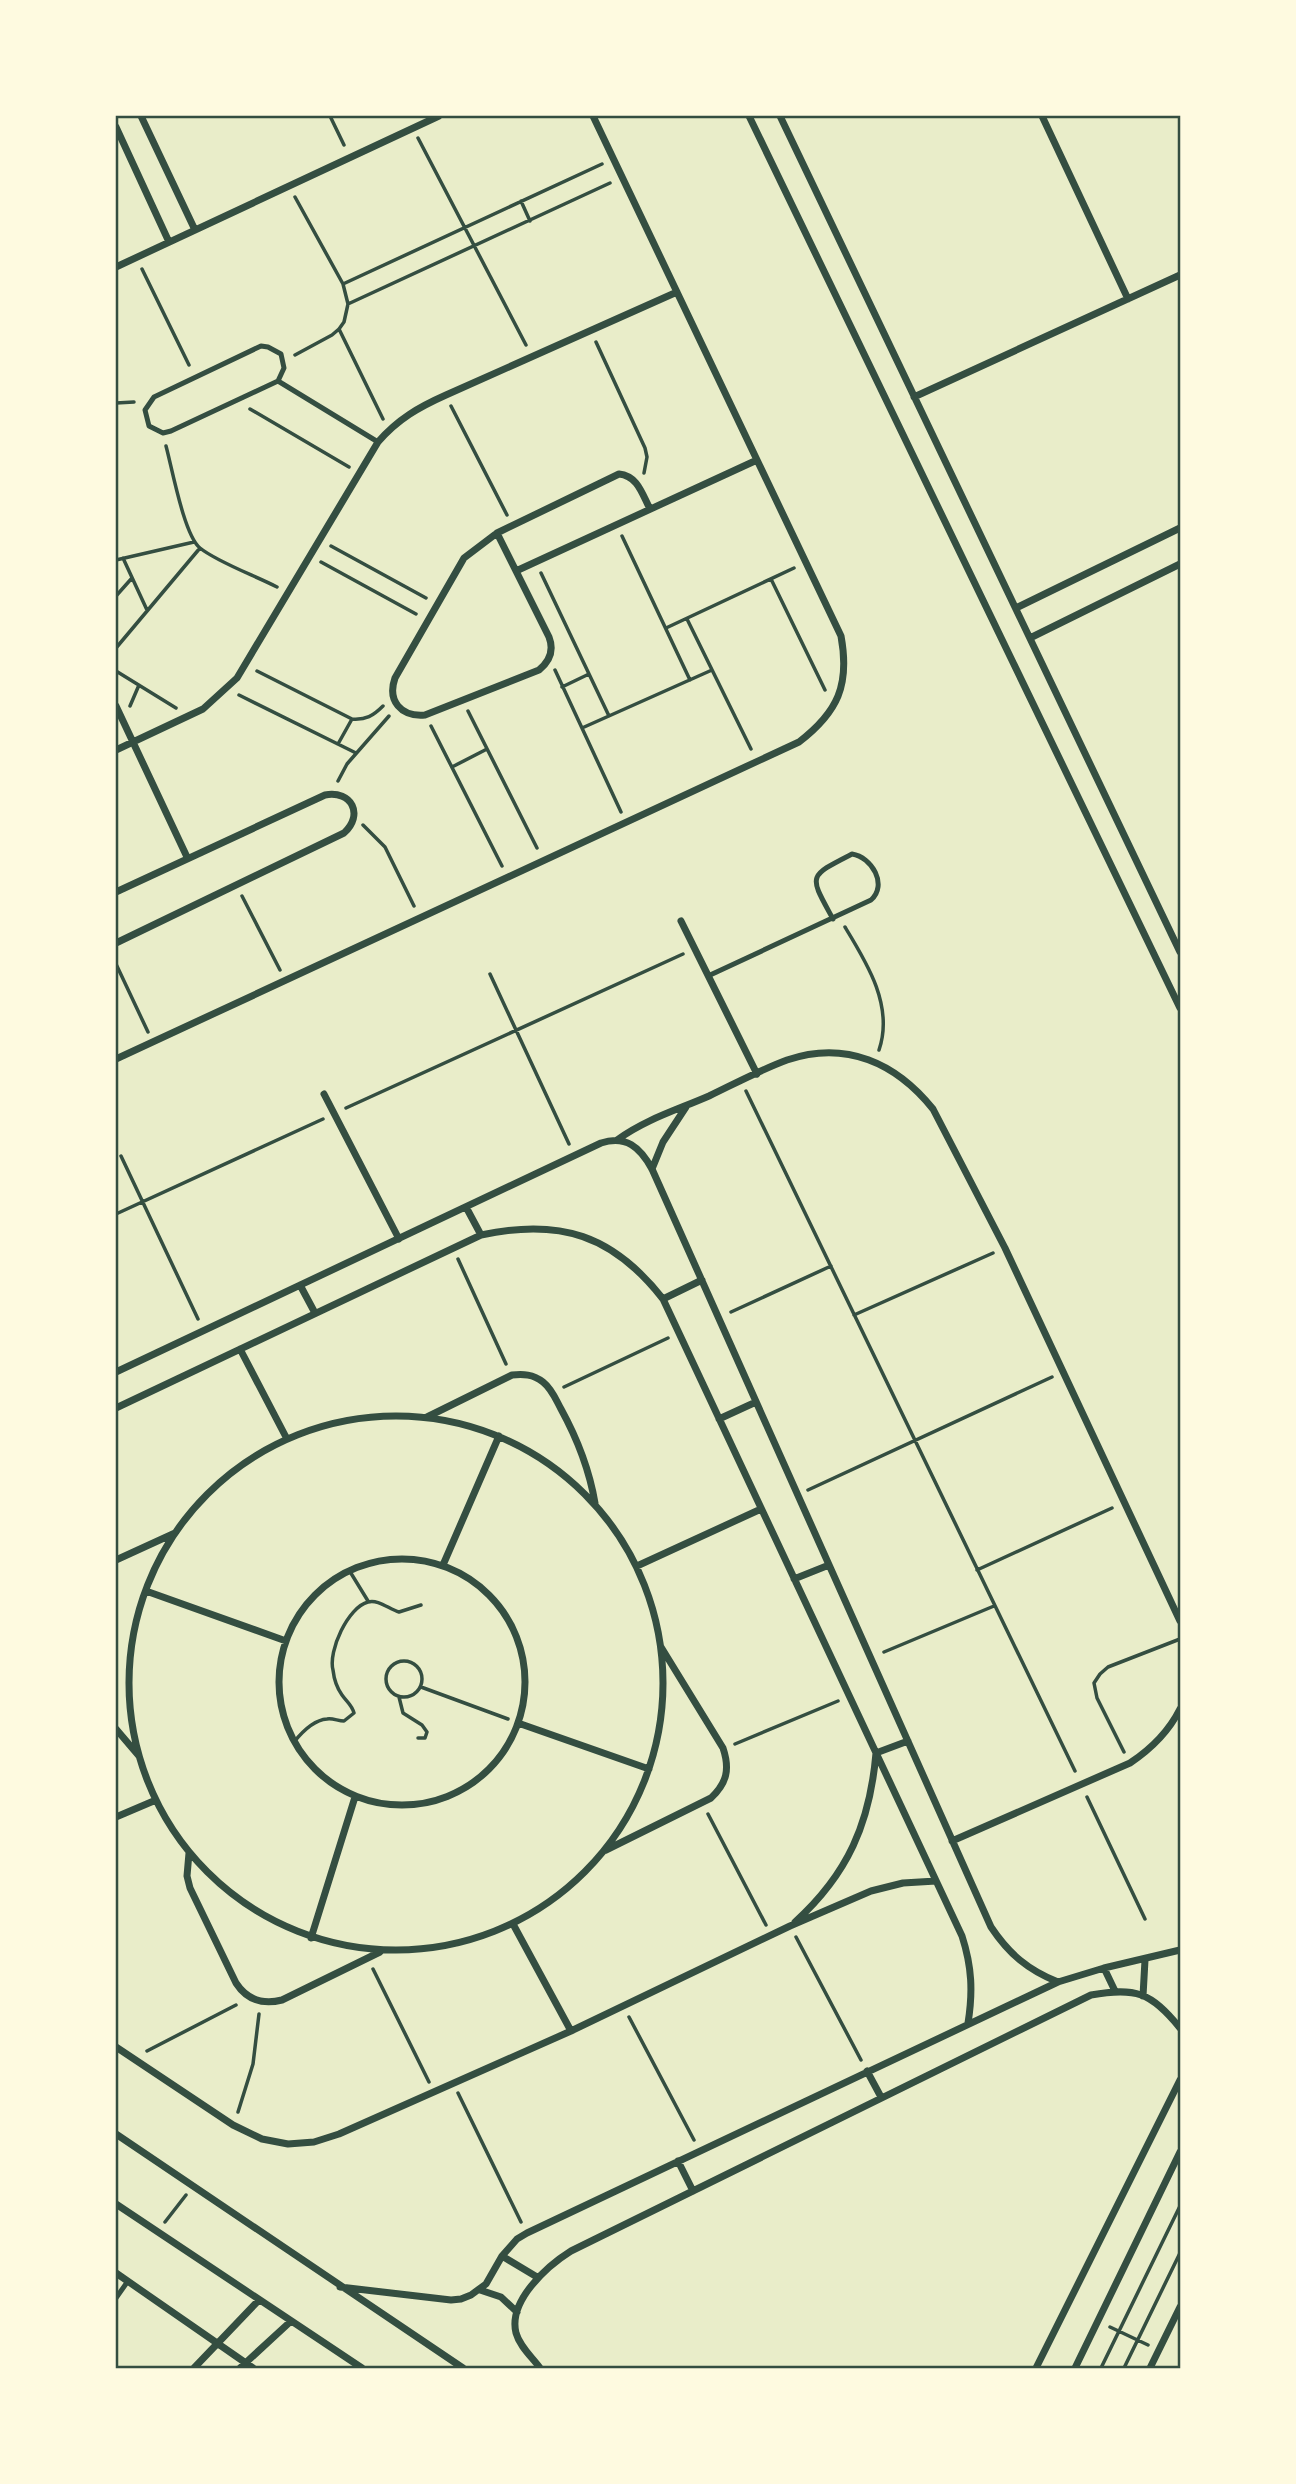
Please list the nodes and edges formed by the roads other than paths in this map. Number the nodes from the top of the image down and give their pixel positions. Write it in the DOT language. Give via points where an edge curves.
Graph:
graph roads {
  1 [pos="141,116"];
  2 [pos="439,116"];
  3 [pos="593,116"];
  4 [pos="749,116"];
  5 [pos="780,116"];
  6 [pos="1042,116"];
  7 [pos="116,127"];
  8 [pos="195,230"];
  9 [pos="169,242"];
  10 [pos="116,267"];
  11 [pos="1181,275"];
  12 [pos="677,292"];
  13 [pos="1128,299"];
  14 [pos="278,381"];
  15 [pos="914,397"];
  16 [pos="378,442"];
  17 [pos="757,460"];
  18 [pos="650,509"];
  19 [pos="1181,528"];
  20 [pos="497,533"];
  21 [pos="1181,564"];
  22 [pos="516,571"];
  23 [pos="1016,608"];
  24 [pos="1030,638"];
  25 [pos="116,706"];
  26 [pos="132,742"];
  27 [pos="116,750"];
  28 [pos="187,857"];
  29 [pos="116,892"];
  30 [pos="836,917"];
  31 [pos="681,921"];
  32 [pos="116,943"];
  33 [pos="1181,952"];
  34 [pos="708,976"];
  35 [pos="1181,1009"];
  36 [pos="116,1059"];
  37 [pos="757,1074"];
  38 [pos="324,1094"];
  39 [pos="686,1106"];
  40 [pos="617,1140"];
  41 [pos="652,1168"];
  42 [pos="466,1207"];
  43 [pos="481,1235"];
  44 [pos="399,1239"];
  45 [pos="702,1280"];
  46 [pos="300,1285"];
  47 [pos="663,1299"];
  48 [pos="315,1313"];
  49 [pos="240,1349"];
  50 [pos="116,1372"];
  51 [pos="756,1402"];
  52 [pos="116,1408"];
  53 [pos="427,1417"];
  54 [pos="719,1419"];
  55 [pos="499,1436"];
  56 [pos="287,1439"];
  57 [pos="595,1503"];
  58 [pos="761,1509"];
  59 [pos="176,1533"];
  60 [pos="116,1560"];
  61 [pos="443,1565"];
  62 [pos="829,1565"];
  63 [pos="637,1566"];
  64 [pos="794,1579"];
  65 [pos="146,1591"];
  66 [pos="1181,1621"];
  67 [pos="286,1641"];
  68 [pos="661,1646"];
  69 [pos="1181,1709"];
  70 [pos="518,1723"];
  71 [pos="116,1729"];
  72 [pos="908,1741"];
  73 [pos="876,1753"];
  74 [pos="139,1756"];
  75 [pos="649,1769"];
  76 [pos="355,1797"];
  77 [pos="156,1800"];
  78 [pos="116,1817"];
  79 [pos="952,1840"];
  80 [pos="605,1850"];
  81 [pos="189,1853"];
  82 [pos="936,1881"];
  83 [pos="513,1924"];
  84 [pos="790,1926"];
  85 [pos="312,1938"];
  86 [pos="1181,1950"];
  87 [pos="382,1951"];
  88 [pos="1145,1960"];
  89 [pos="1104,1968"];
  90 [pos="1058,1982"];
  91 [pos="1115,1991"];
  92 [pos="1143,1996"];
  93 [pos="968,2023"];
  94 [pos="1181,2028"];
  95 [pos="570,2031"];
  96 [pos="116,2047"];
  97 [pos="867,2071"];
  98 [pos="1181,2080"];
  99 [pos="881,2097"];
  100 [pos="116,2134"];
  101 [pos="1181,2152"];
  102 [pos="678,2161"];
  103 [pos="693,2191"];
  104 [pos="116,2204"];
  105 [pos="502,2256"];
  106 [pos="116,2273"];
  107 [pos="537,2277"];
  108 [pos="128,2281"];
  109 [pos="340,2287"];
  110 [pos="480,2290"];
  111 [pos="116,2298"];
  112 [pos="258,2301"];
  113 [pos="1181,2307"];
  114 [pos="517,2312"];
  115 [pos="290,2322"];
  116 [pos="218,2344"];
  117 [pos="246,2367"];
  118 [pos="194,2368"];
  119 [pos="362,2368"];
  120 [pos="463,2368"];
  121 [pos="540,2368"];
  122 [pos="1036,2368"];
  123 [pos="1075,2368"];
  124 [pos="1150,2368"];
  1 -- 8 [label="street"];
  2 -- 8 [label="street"];
  3 -- 12 [label="street"];
  4 -- 35 [label="street"];
  5 -- 15 [label="street"];
  6 -- 13 [label="street"];
  7 -- 9 [label="street"];
  8 -- 9 [label="street"];
  9 -- 10 [label="street"];
  11 -- 13 [label="street"];
  12 -- 16 [label="street" via="412,411"];
  12 -- 17 [label="street"];
  13 -- 15 [label="street"];
  14 -- 14 [label="lane" via="163,433 149,426 145,410 154,397 261,346 275,349 284,361"];
  14 -- 16 [label="lane"];
  15 -- 23 [label="street"];
  16 -- 26 [label="street" via="246,665 227,689 203,709"];
  17 -- 18 [label="street"];
  17 -- 36 [label="street" via="841,636 843,685 834,708 818,727 799,742"];
  18 -- 20 [label="street" via="637,483 619,474"];
  18 -- 22 [label="street"];
  19 -- 23 [label="street"];
  20 -- 22 [label="street"];
  20 -- 22 [label="street" via="464,558 395,678 393,698 405,713 425,715 539,670 549,659 552,644"];
  21 -- 24 [label="street"];
  23 -- 24 [label="street"];
  24 -- 33 [label="street"];
  25 -- 26 [label="street"];
  26 -- 27 [label="street"];
  26 -- 28 [label="street"];
  28 -- 29 [label="street"];
  28 -- 32 [label="street" via="325,795 343,796 354,810 354,820 344,834"];
  30 -- 30 [label="lane" via="871,900 879,889 869,861 858,855 852,854 817,875 816,888"];
  30 -- 34 [label="lane"];
  31 -- 34 [label="street"];
  34 -- 37 [label="street"];
  37 -- 39 [label="street"];
  37 -- 66 [label="street" via="816,1053 846,1054 898,1073 933,1109"];
  38 -- 44 [label="street"];
  39 -- 40 [label="street" via="657,1116"];
  39 -- 41 [label="street"];
  40 -- 41 [label="street" via="637,1147"];
  40 -- 42 [label="street" via="601,1143"];
  41 -- 45 [label="street"];
  42 -- 43 [label="street"];
  42 -- 44 [label="street"];
  43 -- 47 [label="street" via="510,1229 569,1232 622,1257"];
  43 -- 48 [label="street"];
  44 -- 46 [label="street"];
  45 -- 47 [label="street"];
  45 -- 51 [label="street"];
  46 -- 48 [label="street"];
  46 -- 50 [label="street"];
  47 -- 54 [label="street"];
  48 -- 49 [label="street"];
  49 -- 52 [label="street"];
  49 -- 56 [label="street"];
  51 -- 54 [label="street"];
  51 -- 62 [label="street"];
  53 -- 55 [label="street"];
  53 -- 56 [label="street" via="379,1416 332,1423"];
  53 -- 57 [label="street" via="512,1375 535,1377 552,1392 580,1444"];
  54 -- 58 [label="street"];
  55 -- 57 [label="street" via="534,1453"];
  55 -- 61 [label="street"];
  56 -- 59 [label="street" via="225,1478"];
  57 -- 63 [label="street"];
  58 -- 63 [label="street"];
  58 -- 64 [label="street"];
  59 -- 60 [label="street"];
  59 -- 65 [label="street"];
  61 -- 67 [label="street" via="395,1559 349,1570 310,1600"];
  61 -- 70 [label="street" via="477,1583 504,1611 513,1628 525,1685"];
  62 -- 64 [label="street"];
  62 -- 72 [label="street"];
  63 -- 68 [label="street"];
  64 -- 73 [label="street"];
  65 -- 67 [label="street"];
  65 -- 74 [label="street" via="130,1673 131,1715"];
  67 -- 76 [label="street" via="279,1692 285,1723 305,1760"];
  68 -- 75 [label="street" via="660,1729"];
  68 -- 80 [label="street" via="723,1748 727,1776 721,1788 702,1802"];
  69 -- 79 [label="street" via="1166,1733 1130,1763"];
  70 -- 75 [label="street"];
  70 -- 76 [label="street" via="499,1758 452,1795 434,1802 394,1806"];
  71 -- 74 [label="street"];
  72 -- 73 [label="street"];
  72 -- 79 [label="street"];
  73 -- 82 [label="street"];
  73 -- 84 [label="street" via="868,1810 846,1862 811,1908"];
  74 -- 77 [label="street"];
  75 -- 80 [label="street" via="631,1811"];
  76 -- 85 [label="street"];
  77 -- 78 [label="street"];
  77 -- 81 [label="street"];
  79 -- 90 [label="street" via="1003,1945 1028,1968"];
  80 -- 83 [label="street" via="547,1904"];
  81 -- 85 [label="street" via="244,1904"];
  81 -- 87 [label="street" via="190,1888 236,1983 255,2000 282,2000"];
  82 -- 84 [label="street" via="886,1886"];
  82 -- 93 [label="street" via="969,1957"];
  83 -- 87 [label="street" via="438,1947"];
  83 -- 95 [label="street"];
  84 -- 95 [label="street"];
  85 -- 87 [label="street"];
  86 -- 88 [label="street"];
  88 -- 89 [label="street"];
  88 -- 92 [label="street"];
  89 -- 90 [label="street"];
  89 -- 91 [label="street"];
  90 -- 93 [label="street"];
  91 -- 92 [label="street"];
  91 -- 99 [label="street" via="1072,2003"];
  92 -- 94 [label="street" via="1168,2012"];
  93 -- 97 [label="street"];
  95 -- 96 [label="street" via="339,2134 288,2144 262,2139 233,2125"];
  97 -- 99 [label="street"];
  97 -- 102 [label="street"];
  98 -- 122 [label="street"];
  99 -- 103 [label="street"];
  100 -- 109 [label="street"];
  101 -- 123 [label="street"];
  102 -- 103 [label="street"];
  102 -- 105 [label="street" via="527,2233"];
  103 -- 107 [label="street" via="570,2251"];
  104 -- 112 [label="street"];
  105 -- 107 [label="street"];
  105 -- 110 [label="street"];
  106 -- 108 [label="street"];
  107 -- 114 [label="street"];
  108 -- 111 [label="lane"];
  108 -- 116 [label="street"];
  109 -- 110 [label="street" via="451,2300"];
  109 -- 120 [label="street"];
  110 -- 114 [label="street" via="501,2297"];
  112 -- 115 [label="street"];
  112 -- 116 [label="street"];
  113 -- 124 [label="street"];
  114 -- 121 [label="street" via="519,2340"];
  115 -- 117 [label="street"];
  115 -- 119 [label="street"];
  116 -- 117 [label="street"];
  116 -- 118 [label="street"];
}
